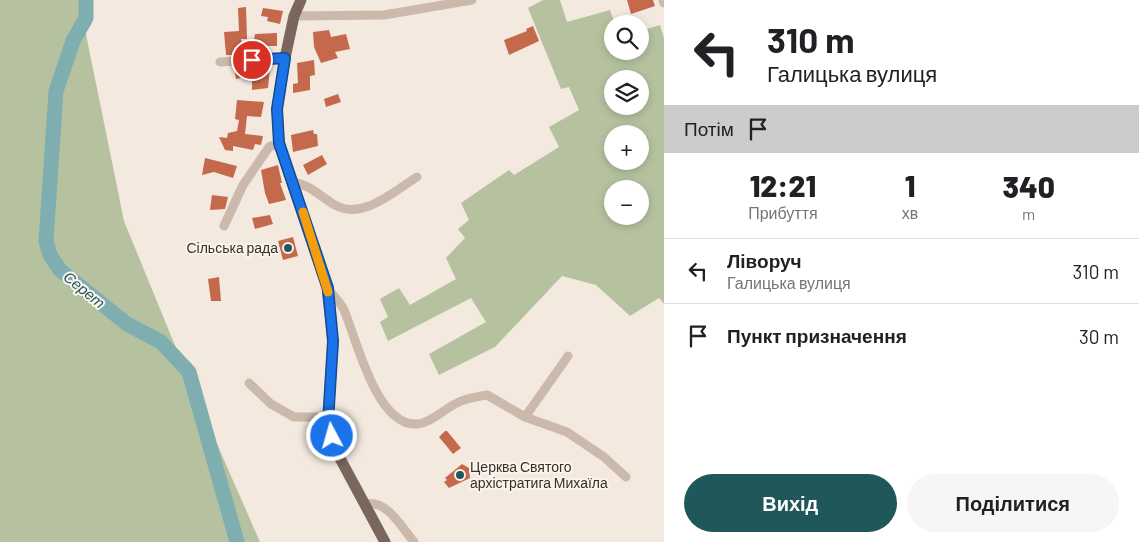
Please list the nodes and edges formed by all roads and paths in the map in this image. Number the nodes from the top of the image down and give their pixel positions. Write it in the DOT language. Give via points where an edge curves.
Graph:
graph roads {
  1 [pos="300,0"];
  2 [pos="472,0"];
  3 [pos="294,16"];
  4 [pos="285,58"];
  5 [pos="220,62"];
  6 [pos="279,143"];
  7 [pos="417,177"];
  8 [pos="293,182"];
  9 [pos="224,226"];
  10 [pos="328,288"];
  11 [pos="568,356"];
  12 [pos="249,383"];
  13 [pos="525,417"];
  14 [pos="328,422"];
  15 [pos="626,477"];
  16 [pos="365,504"];
  17 [pos="384,542"];
  18 [pos="414,542"];
  1 -- 3 [label="main road"];
  2 -- 3 [label="street" via="384,15"];
  3 -- 4 [label="main road"];
  4 -- 5 [label="street"];
  4 -- 6 [label="main road" via="277,109"];
  6 -- 8 [label="main road"];
  6 -- 9 [label="street" via="269,147 243,185"];
  7 -- 8 [label="street" via="375,204 354,208 334,204 305,184"];
  8 -- 10 [label="main road"];
  10 -- 13 [label="street" via="343,308 366,372 390,411 402,421 415,425 427,422 460,401 487,395"];
  10 -- 14 [label="main road" via="333,341"];
  11 -- 13 [label="street"];
  12 -- 14 [label="street" via="271,404 294,417 318,417"];
  13 -- 15 [label="street" via="567,432 604,457"];
  14 -- 16 [label="main road" via="335,449"];
  16 -- 17 [label="main road"];
  16 -- 18 [label="street" via="373,503 388,510"];
}
